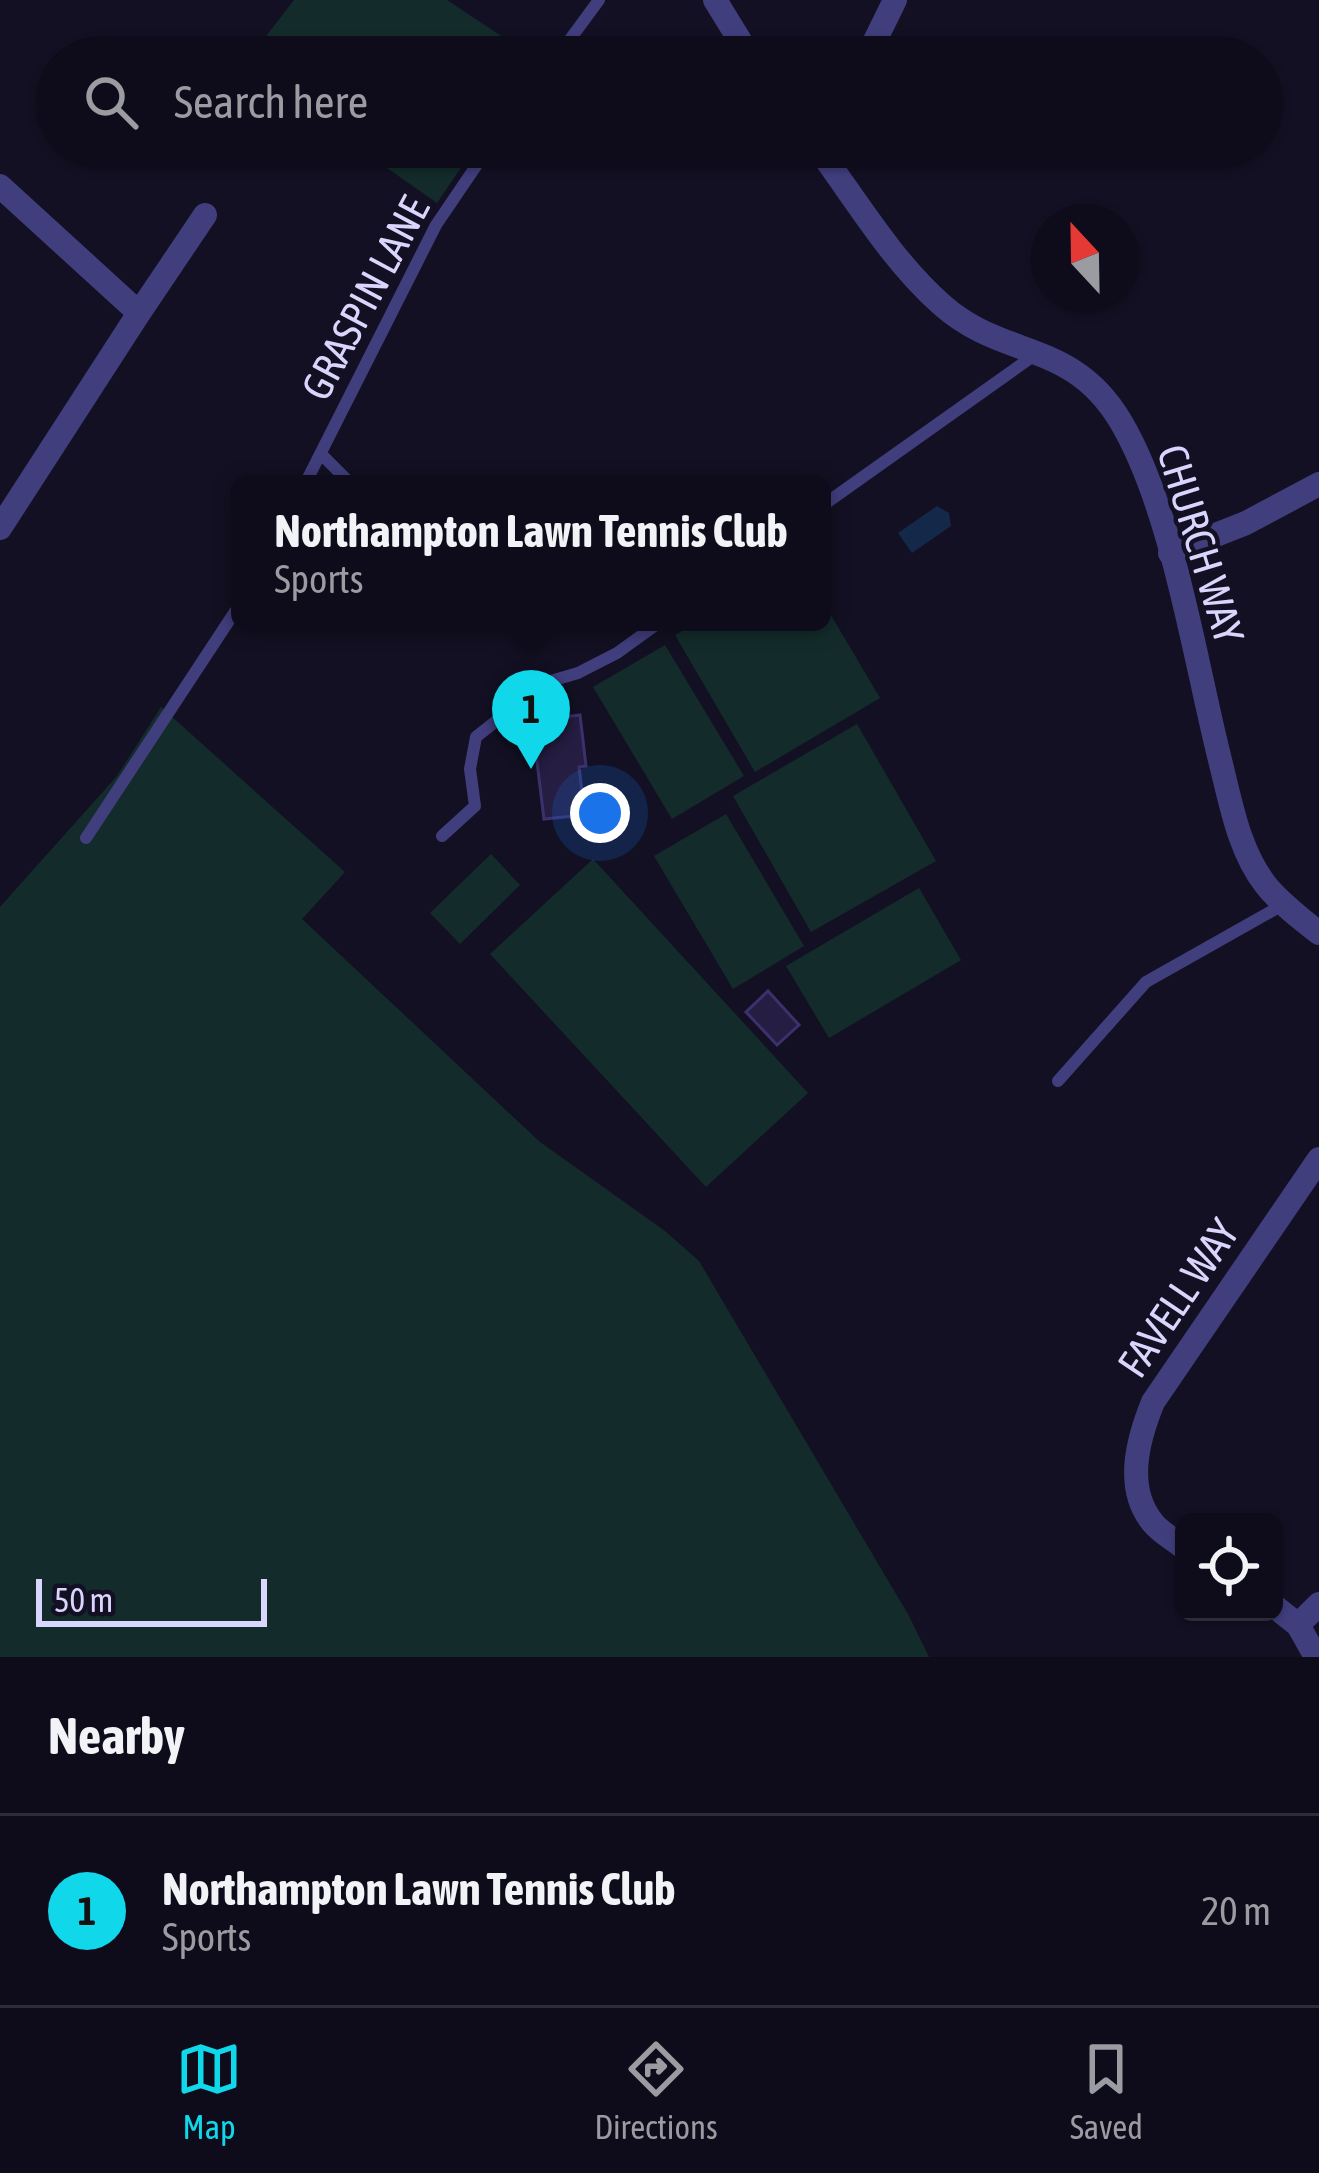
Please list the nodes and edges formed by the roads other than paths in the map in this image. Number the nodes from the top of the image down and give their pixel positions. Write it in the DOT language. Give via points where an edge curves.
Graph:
graph roads {
  1 [pos="599,0"];
  2 [pos="715,0"];
  3 [pos="895,0"];
  4 [pos="572,36"];
  5 [pos="737,36"];
  6 [pos="877,36"];
  7 [pos="475,168"];
  8 [pos="833,168"];
  9 [pos="0,186"];
  10 [pos="206,215"];
  11 [pos="139,314"];
  12 [pos="1036,354"];
  13 [pos="321,454"];
  14 [pos="310,475"];
  15 [pos="342,475"];
  16 [pos="1319,484"];
  17 [pos="831,500"];
  18 [pos="0,528"];
  19 [pos="1170,553"];
  20 [pos="231,618"];
  21 [pos="647,631"];
  22 [pos="442,836"];
  23 [pos="86,838"];
  24 [pos="1286,903"];
  25 [pos="1319,932"];
  26 [pos="1058,1081"];
  27 [pos="1319,1159"];
  28 [pos="1175,1541"];
  29 [pos="1319,1604"];
  30 [pos="1283,1613"];
  31 [pos="1298,1625"];
  32 [pos="1316,1657"];
  1 -- 4 [label="lane"];
  2 -- 5 [label="street"];
  3 -- 6 [label="street"];
  7 -- 13 [label="lane, GRASPIN LANE" via="436,225"];
  8 -- 12 [label="street, CHURCH WAY" via="944,307"];
  9 -- 11 [label="street"];
  10 -- 11 [label="street"];
  11 -- 18 [label="street"];
  12 -- 17 [label="lane"];
  12 -- 19 [label="street, CHURCH WAY" via="1078,371 1112,409"];
  13 -- 14 [label="lane, GRASPIN LANE"];
  13 -- 15 [label="lane"];
  16 -- 19 [label="street"];
  19 -- 24 [label="street, CHURCH WAY" via="1239,833 1265,884"];
  20 -- 23 [label="lane"];
  21 -- 22 [label="lane" via="578,673 544,682 476,737 475,806"];
  24 -- 25 [label="street, CHURCH WAY"];
  24 -- 26 [label="lane" via="1146,982"];
  27 -- 28 [label="street, FAVELL WAY" via="1153,1402 1140,1435 1137,1491 1153,1523"];
  29 -- 31 [label="street"];
  30 -- 31 [label="street"];
  31 -- 32 [label="street"];
}
